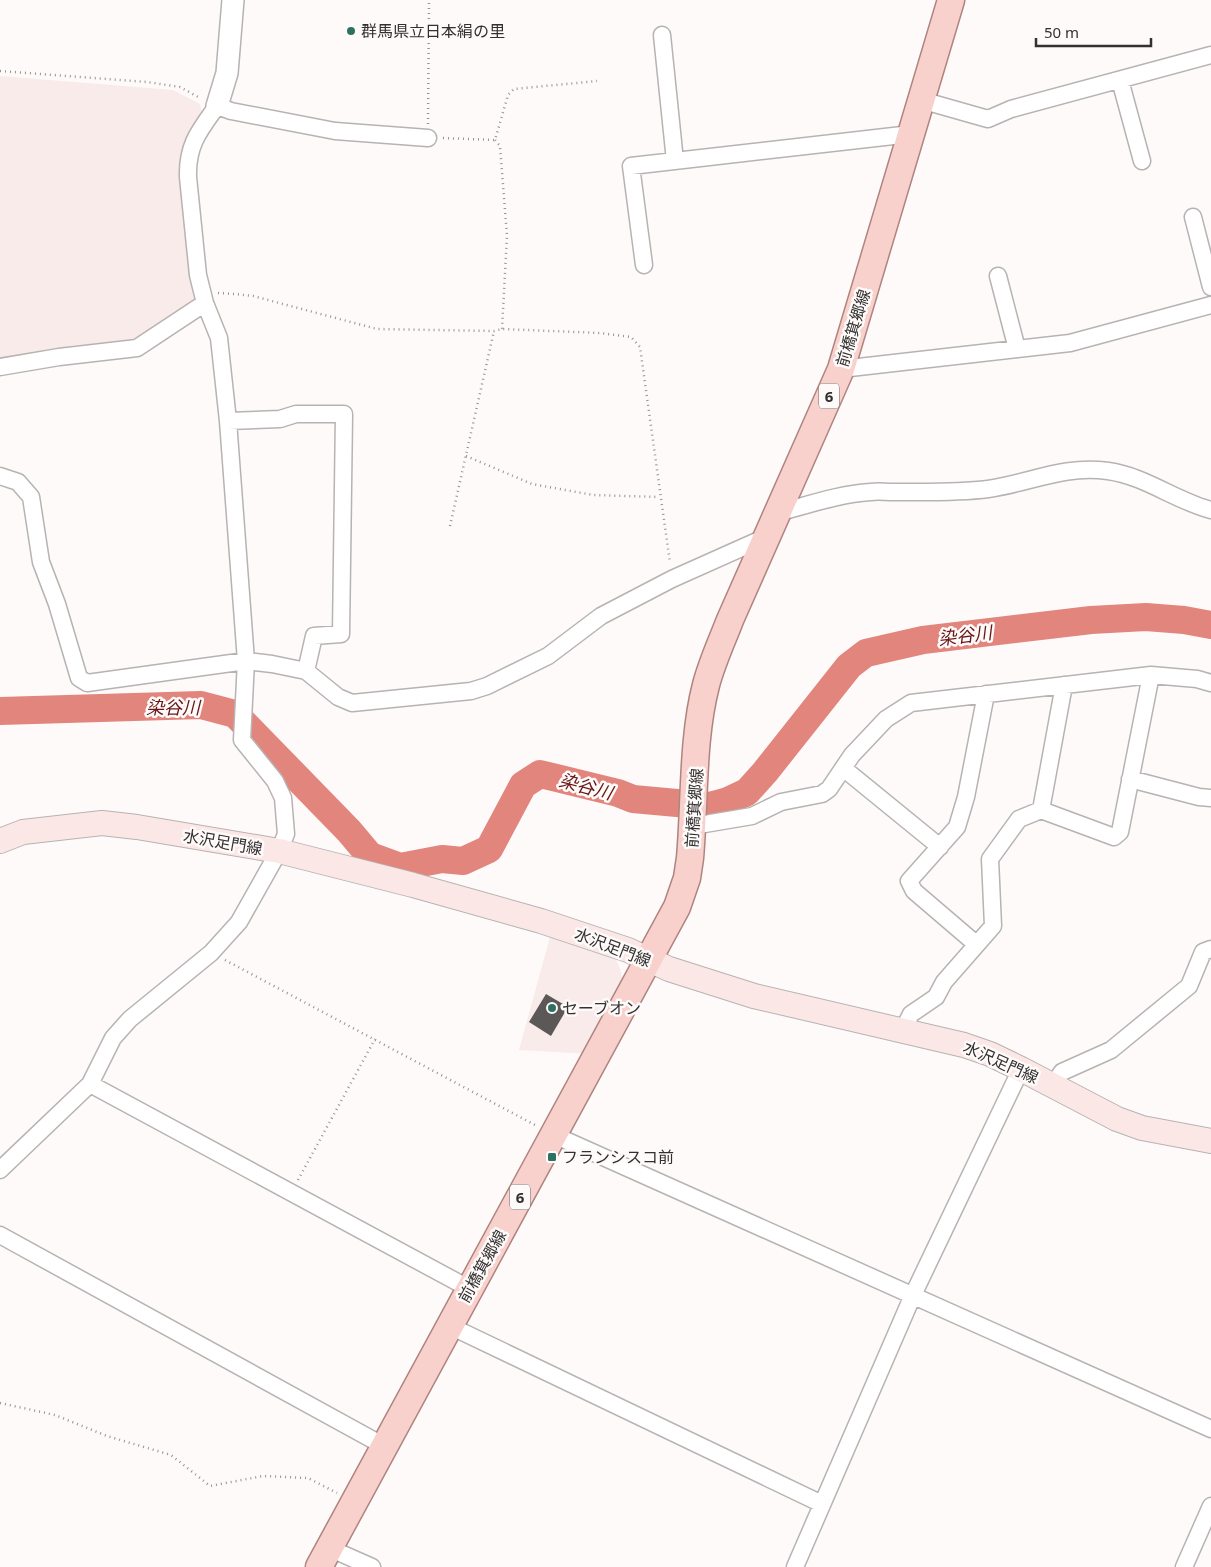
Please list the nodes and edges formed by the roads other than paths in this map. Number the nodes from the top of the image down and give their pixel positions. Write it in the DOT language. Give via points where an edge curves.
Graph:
graph roads {
  1 [pos="233,0"];
  2 [pos="951,0"];
  3 [pos="662,35"];
  4 [pos="1211,55"];
  5 [pos="1120,80"];
  6 [pos="921,100"];
  7 [pos="217,106"];
  8 [pos="911,134"];
  9 [pos="428,138"];
  10 [pos="675,161"];
  11 [pos="1142,161"];
  12 [pos="1193,217"];
  13 [pos="644,266"];
  14 [pos="998,276"];
  15 [pos="1211,287"];
  16 [pos="205,303"];
  17 [pos="1211,304"];
  18 [pos="1017,349"];
  19 [pos="0,367"];
  20 [pos="841,370"];
  21 [pos="228,421"];
  22 [pos="0,476"];
  23 [pos="1211,510"];
  24 [pos="777,513"];
  25 [pos="766,537"];
  26 [pos="246,661"];
  27 [pos="306,672"];
  28 [pos="1151,676"];
  29 [pos="1211,683"];
  30 [pos="1064,685"];
  31 [pos="986,694"];
  32 [pos="843,768"];
  33 [pos="1130,779"];
  34 [pos="1211,798"];
  35 [pos="1041,810"];
  36 [pos="693,822"];
  37 [pos="0,841"];
  38 [pos="940,847"];
  39 [pos="280,851"];
  40 [pos="976,944"];
  41 [pos="1211,949"];
  42 [pos="649,960"];
  43 [pos="903,1030"];
  44 [pos="1021,1069"];
  45 [pos="90,1084"];
  46 [pos="1053,1086"];
  47 [pos="554,1135"];
  48 [pos="1211,1141"];
  49 [pos="0,1170"];
  50 [pos="0,1236"];
  51 [pos="470,1289"];
  52 [pos="913,1295"];
  53 [pos="450,1326"];
  54 [pos="1211,1429"];
  55 [pos="384,1446"];
  56 [pos="822,1504"];
  57 [pos="1211,1506"];
  58 [pos="324,1557"];
  59 [pos="372,1567"];
  60 [pos="795,1567"];
  61 [pos="1184,1567"];
  1 -- 7 [label="street" via="227,73"];
  2 -- 6 [label="main road, 前橋箕郷線 / 6"];
  3 -- 10 [label="street"];
  4 -- 5 [label="street"];
  5 -- 6 [label="street" via="1011,109 988,119"];
  5 -- 11 [label="street"];
  6 -- 8 [label="main road, 前橋箕郷線 / 6"];
  7 -- 9 [label="street" via="334,131"];
  7 -- 16 [label="street" via="195,139 187,161 198,275"];
  8 -- 10 [label="street"];
  8 -- 20 [label="main road, 前橋箕郷線 / 6"];
  10 -- 13 [label="street" via="631,166"];
  12 -- 15 [label="street"];
  14 -- 18 [label="street"];
  16 -- 19 [label="street" via="136,348 59,356"];
  16 -- 21 [label="street" via="219,338"];
  17 -- 18 [label="street" via="1070,343"];
  18 -- 20 [label="street"];
  20 -- 24 [label="main road, 前橋箕郷線 / 6"];
  21 -- 26 [label="street"];
  21 -- 27 [label="street" via="296,414 344,414 341,634 314,636"];
  22 -- 26 [label="street" via="18,482 31,497 41,562 79,678 86,683"];
  23 -- 24 [label="street" via="1134,478 1084,470 1059,472 989,489 871,492"];
  24 -- 25 [label="main road, 前橋箕郷線 / 6"];
  25 -- 27 [label="street" via="672,579 601,616 548,656 471,691 352,703 338,697"];
  25 -- 36 [label="main road, 前橋箕郷線 / 6" via="716,653 706,685 699,727"];
  26 -- 27 [label="street"];
  26 -- 39 [label="street" via="242,740 275,781 283,798 286,834"];
  28 -- 29 [label="street"];
  28 -- 30 [label="street"];
  28 -- 33 [label="street"];
  30 -- 31 [label="street"];
  30 -- 35 [label="street"];
  31 -- 32 [label="street" via="911,703 886,719"];
  31 -- 38 [label="street" via="957,827"];
  32 -- 36 [label="street" via="822,794 781,802 752,816"];
  32 -- 38 [label="street"];
  33 -- 34 [label="street" via="1199,798"];
  33 -- 35 [label="street" via="1120,832 1114,837"];
  35 -- 40 [label="street" via="1019,819 990,859 993,926"];
  36 -- 42 [label="main road, 前橋箕郷線 / 6" via="684,886 677,907"];
  37 -- 39 [label="main road, 水沢足門線" via="23,832 102,823"];
  38 -- 40 [label="street" via="910,881 914,891"];
  39 -- 42 [label="main road, 水沢足門線" via="541,921"];
  39 -- 45 [label="street" via="238,922 211,953 130,1019 113,1038"];
  40 -- 43 [label="street" via="944,982 936,997 911,1014"];
  41 -- 46 [label="street" via="1203,952 1189,986 1111,1050 1062,1072"];
  42 -- 43 [label="main road, 水沢足門線" via="754,996"];
  42 -- 47 [label="main road, 前橋箕郷線 / 6"];
  43 -- 44 [label="main road, 水沢足門線" via="964,1045"];
  44 -- 46 [label="main road, 水沢足門線"];
  44 -- 52 [label="street"];
  45 -- 49 [label="street"];
  45 -- 51 [label="street"];
  46 -- 48 [label="main road, 水沢足門線" via="1142,1128"];
  47 -- 51 [label="main road, 前橋箕郷線 / 6"];
  47 -- 52 [label="street"];
  50 -- 55 [label="street"];
  51 -- 53 [label="main road, 前橋箕郷線 / 6"];
  52 -- 54 [label="street"];
  52 -- 56 [label="street"];
  53 -- 55 [label="main road, 前橋箕郷線 / 6"];
  53 -- 56 [label="street"];
  55 -- 58 [label="main road, 前橋箕郷線 / 6"];
  56 -- 60 [label="street"];
  57 -- 61 [label="street"];
  58 -- 59 [label="street"];
}
